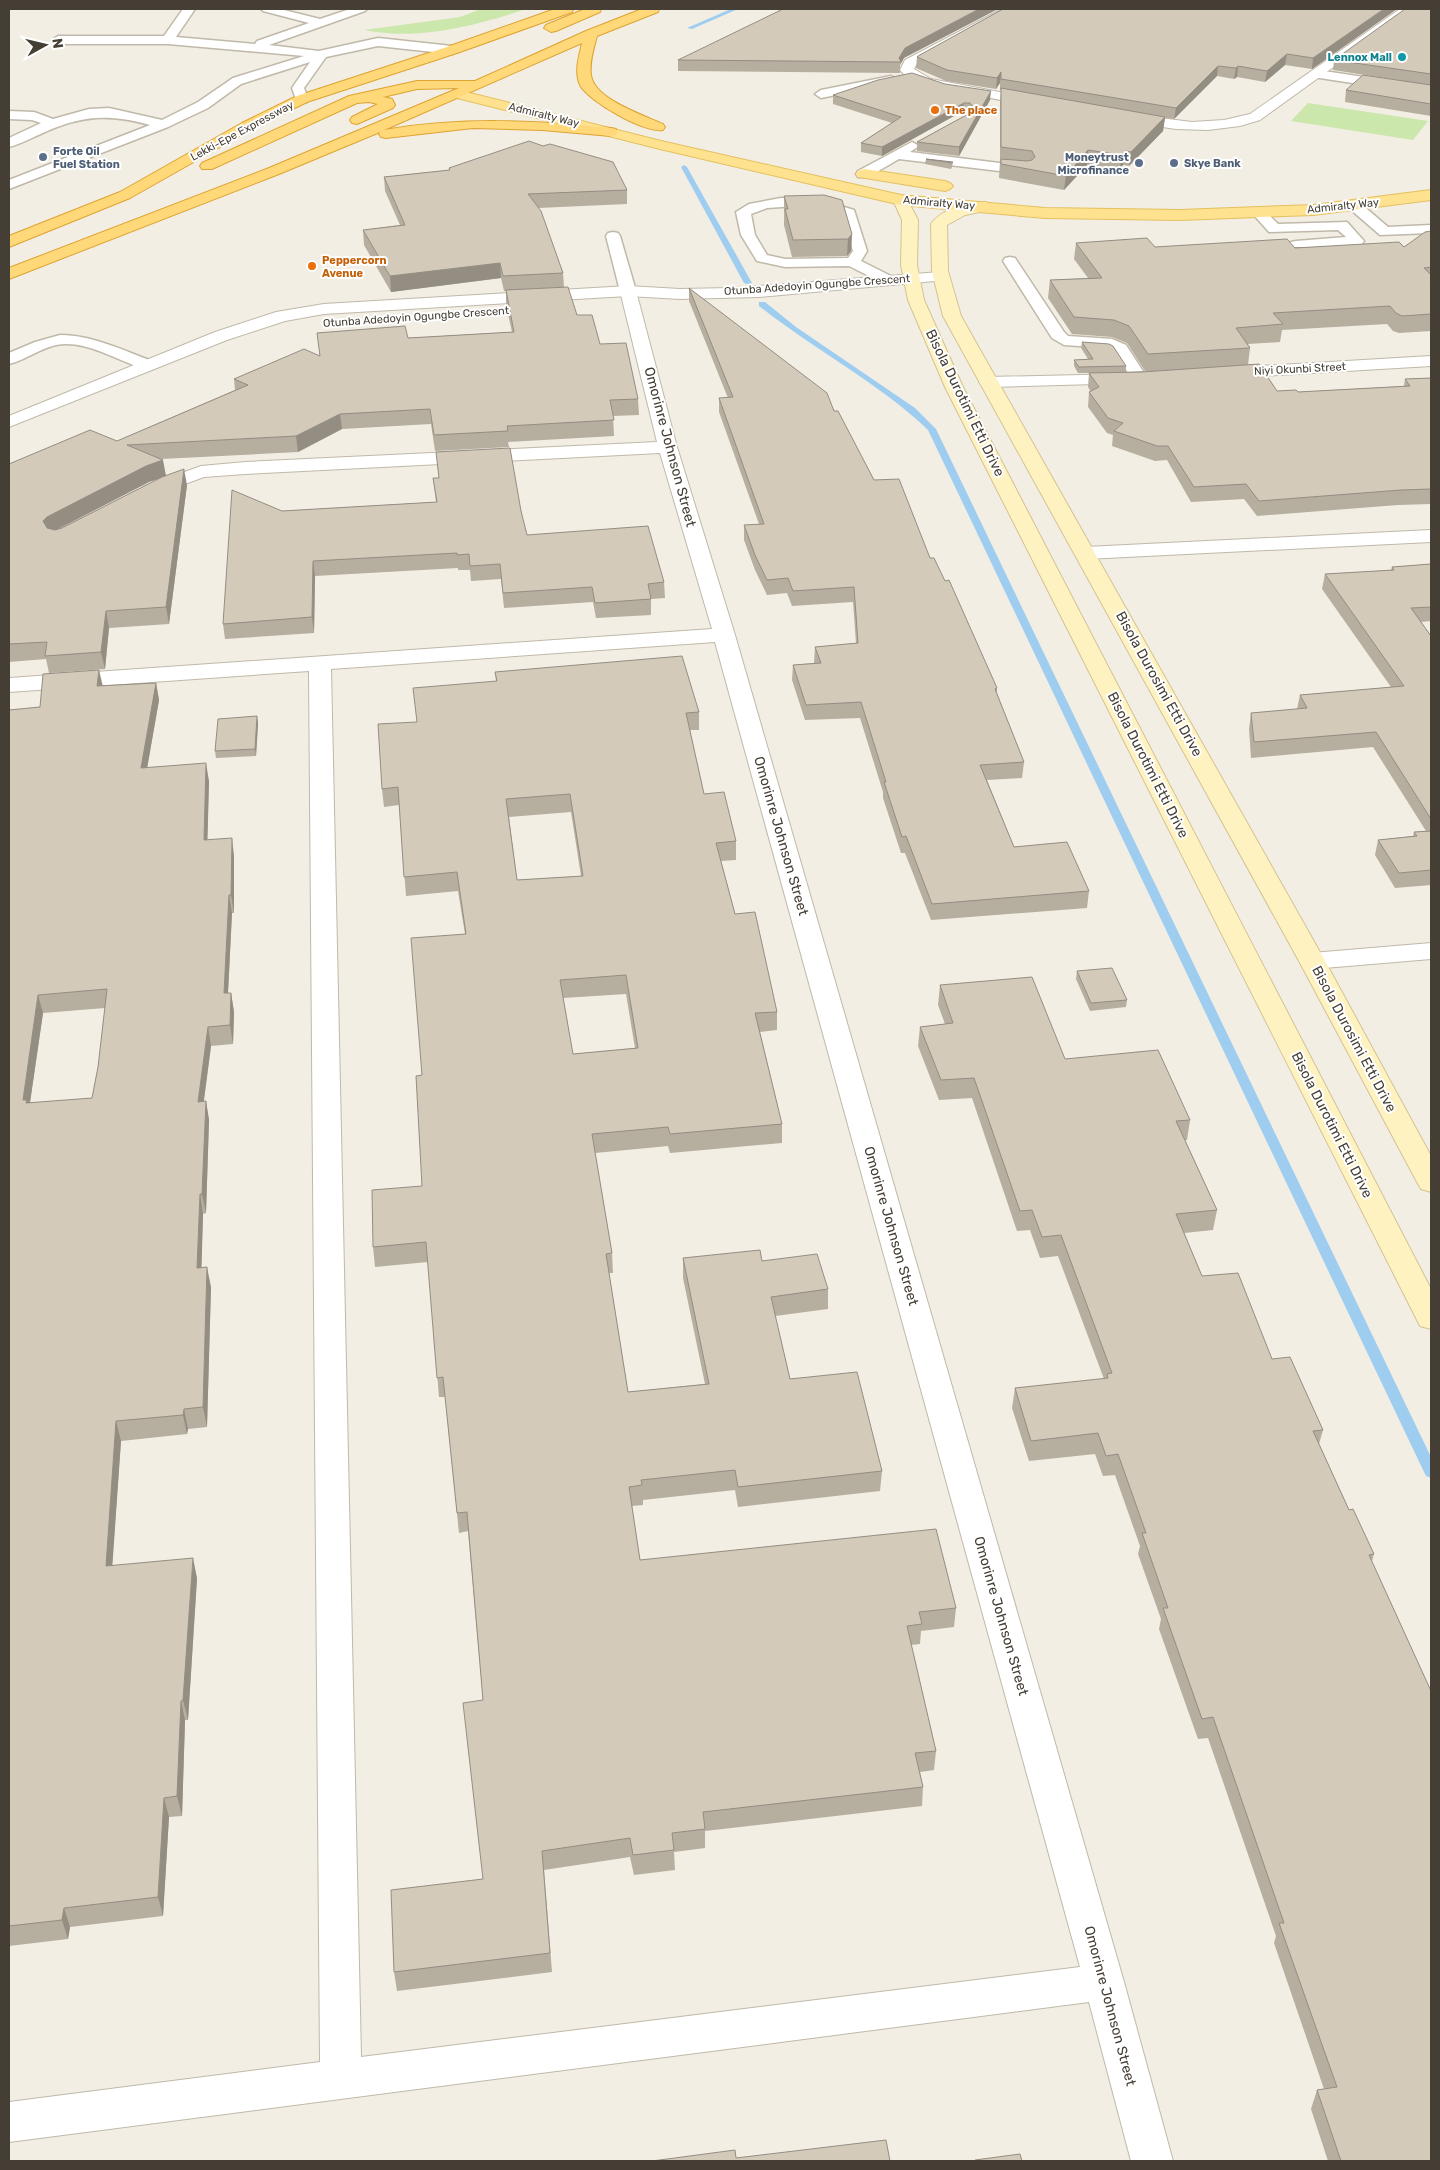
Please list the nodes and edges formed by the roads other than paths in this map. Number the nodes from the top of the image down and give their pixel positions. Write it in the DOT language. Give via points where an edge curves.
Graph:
graph roads {
  1 [pos="189,9"];
  2 [pos="267,9"];
  3 [pos="361,9"];
  4 [pos="567,9"];
  5 [pos="595,9"];
  6 [pos="653,9"];
  7 [pos="1011,9"];
  8 [pos="1408,9"];
  9 [pos="321,23"];
  10 [pos="591,34"];
  11 [pos="58,40"];
  12 [pos="168,40"];
  13 [pos="513,42"];
  14 [pos="254,46"];
  15 [pos="452,50"];
  16 [pos="322,54"];
  17 [pos="468,69"];
  18 [pos="1317,74"];
  19 [pos="913,76"];
  20 [pos="481,84"];
  21 [pos="501,88"];
  22 [pos="458,89"];
  23 [pos="1431,91"];
  24 [pos="821,94"];
  25 [pos="354,99"];
  26 [pos="302,100"];
  27 [pos="1053,106"];
  28 [pos="592,111"];
  29 [pos="9,115"];
  30 [pos="1112,116"];
  31 [pos="54,124"];
  32 [pos="163,124"];
  33 [pos="658,127"];
  34 [pos="611,132"];
  35 [pos="352,138"];
  36 [pos="923,140"];
  37 [pos="9,143"];
  38 [pos="660,145"];
  39 [pos="898,155"];
  40 [pos="846,170"];
  41 [pos="1025,170"];
  42 [pos="863,174"];
  43 [pos="9,184"];
  44 [pos="962,188"];
  45 [pos="125,195"];
  46 [pos="1431,195"];
  47 [pos="1294,196"];
  48 [pos="1067,198"];
  49 [pos="901,200"];
  50 [pos="1356,206"];
  51 [pos="984,207"];
  52 [pos="1259,213"];
  53 [pos="1405,214"];
  54 [pos="1427,229"];
  55 [pos="1385,232"];
  56 [pos="1351,235"];
  57 [pos="613,236"];
  58 [pos="9,242"];
  59 [pos="1296,245"];
  60 [pos="76,248"];
  61 [pos="1010,261"];
  62 [pos="852,262"];
  63 [pos="9,274"];
  64 [pos="940,277"];
  65 [pos="912,278"];
  66 [pos="886,279"];
  67 [pos="630,297"];
  68 [pos="9,359"];
  69 [pos="1431,361"];
  70 [pos="149,365"];
  71 [pos="1208,375"];
  72 [pos="1159,378"];
  73 [pos="1140,379"];
  74 [pos="988,382"];
  75 [pos="91,407"];
  76 [pos="9,422"];
  77 [pos="668,447"];
  78 [pos="132,501"];
  79 [pos="1431,536"];
  80 [pos="1086,553"];
  81 [pos="724,635"];
  82 [pos="320,662"];
  83 [pos="9,685"];
  84 [pos="1431,951"];
  85 [pos="1312,961"];
  86 [pos="1431,1182"];
  87 [pos="1431,1318"];
  88 [pos="1104,1982"];
  89 [pos="341,2079"];
  90 [pos="9,2122"];
  91 [pos="1152,2161"];
  1 -- 12 [label="lane"];
  2 -- 9 [label="lane"];
  3 -- 9 [label="lane"];
  4 -- 15 [label="highway, Lekki-Epe Expressway"];
  5 -- 13 [label="highway"];
  6 -- 10 [label="highway"];
  7 -- 19 [label="street" via="910,62 908,70"];
  8 -- 18 [label="street"];
  9 -- 14 [label="lane"];
  10 -- 20 [label="highway"];
  10 -- 33 [label="highway" via="584,77 591,91 606,103"];
  11 -- 12 [label="lane"];
  12 -- 14 [label="lane"];
  14 -- 16 [label="lane"];
  15 -- 16 [label="lane" via="378,42"];
  15 -- 26 [label="highway, Lekki-Epe Expressway"];
  16 -- 26 [label="lane" via="298,88"];
  16 -- 32 [label="lane" via="237,81 203,105"];
  17 -- 22 [label="highway"];
  18 -- 23 [label="lane"];
  18 -- 30 [label="street" via="1263,112 1242,122 1171,126"];
  19 -- 24 [label="lane"];
  19 -- 27 [label="street" via="945,87"];
  20 -- 21 [label="main road, Admiralty Way"];
  20 -- 22 [label="highway"];
  22 -- 25 [label="highway" via="417,85"];
  22 -- 34 [label="main road, Admiralty Way"];
  22 -- 35 [label="highway"];
  25 -- 45 [label="highway" via="198,170"];
  25 -- 60 [label="highway" via="380,99 388,105"];
  26 -- 45 [label="highway, Lekki-Epe Expressway" via="247,126"];
  28 -- 33 [label="main road, Admiralty Way"];
  29 -- 31 [label="lane" via="34,116"];
  31 -- 32 [label="lane" via="78,115 102,112"];
  31 -- 37 [label="lane"];
  32 -- 43 [label="lane"];
  33 -- 38 [label="main road, Admiralty Way" via="677,131"];
  34 -- 35 [label="highway" via="546,125 472,124"];
  34 -- 38 [label="main road, Admiralty Way"];
  35 -- 60 [label="highway"];
  36 -- 39 [label="lane"];
  38 -- 49 [label="main road, Admiralty Way"];
  39 -- 41 [label="lane"];
  39 -- 42 [label="lane"];
  40 -- 42 [label="main road, Admiralty Way"];
  42 -- 44 [label="main road, Admiralty Way"];
  45 -- 58 [label="highway, Lekki-Epe Expressway"];
  46 -- 50 [label="main road, Admiralty Way"];
  47 -- 48 [label="main road, Admiralty Way" via="1186,201"];
  49 -- 51 [label="main road, Admiralty Way"];
  49 -- 65 [label="main road, Bisola Durotimi Etti Drive" via="910,220 909,265"];
  50 -- 52 [label="main road, Admiralty Way"];
  50 -- 55 [label="lane"];
  51 -- 52 [label="main road, Admiralty Way" via="1117,215"];
  51 -- 64 [label="main road, Bisola Durosimi Etti Drive" via="948,215 939,224"];
  52 -- 56 [label="lane" via="1274,229 1342,225"];
  53 -- 54 [label="lane"];
  54 -- 55 [label="lane"];
  55 -- 56 [label="lane"];
  56 -- 59 [label="lane" via="1357,241"];
  57 -- 67 [label="lane"];
  60 -- 63 [label="highway"];
  61 -- 73 [label="lane" via="1058,335 1069,341 1112,344 1120,348"];
  62 -- 62 [label="lane" via="785,263 762,258 748,235 743,212 761,204 816,203 849,213 860,252"];
  62 -- 66 [label="lane"];
  64 -- 65 [label="street, Otunba Adedoyin Ogungbe Crescent"];
  64 -- 74 [label="main road, Bisola Durosimi Etti Drive" via="952,316"];
  65 -- 66 [label="street, Otunba Adedoyin Ogungbe Crescent"];
  65 -- 87 [label="main road, Bisola Durotimi Etti Drive" via="916,300 954,387"];
  66 -- 67 [label="street, Otunba Adedoyin Ogungbe Crescent" via="811,288"];
  67 -- 70 [label="street, Otunba Adedoyin Ogungbe Crescent" via="324,309 282,316"];
  67 -- 75 [label="street, Otunba Adedoyin Ogungbe Crescent" via="337,320 299,326 219,352"];
  67 -- 77 [label="street, Omorinre Johnson Street"];
  68 -- 70 [label="lane" via="61,339 76,340"];
  69 -- 71 [label="street, Niyi Okunbi Street"];
  70 -- 76 [label="street, Otunba Adedoyin Ogungbe Crescent"];
  72 -- 73 [label="street"];
  73 -- 74 [label="street"];
  74 -- 80 [label="main road, Bisola Durosimi Etti Drive"];
  77 -- 78 [label="street" via="219,470 201,472"];
  77 -- 81 [label="street, Omorinre Johnson Street"];
  79 -- 80 [label="street"];
  80 -- 85 [label="main road, Bisola Durosimi Etti Drive"];
  81 -- 82 [label="street"];
  81 -- 88 [label="street, Omorinre Johnson Street"];
  82 -- 83 [label="street"];
  82 -- 89 [label="street"];
  84 -- 85 [label="street"];
  85 -- 86 [label="main road, Bisola Durosimi Etti Drive"];
  88 -- 89 [label="street"];
  88 -- 91 [label="street, Omorinre Johnson Street"];
  89 -- 90 [label="street"];
}
